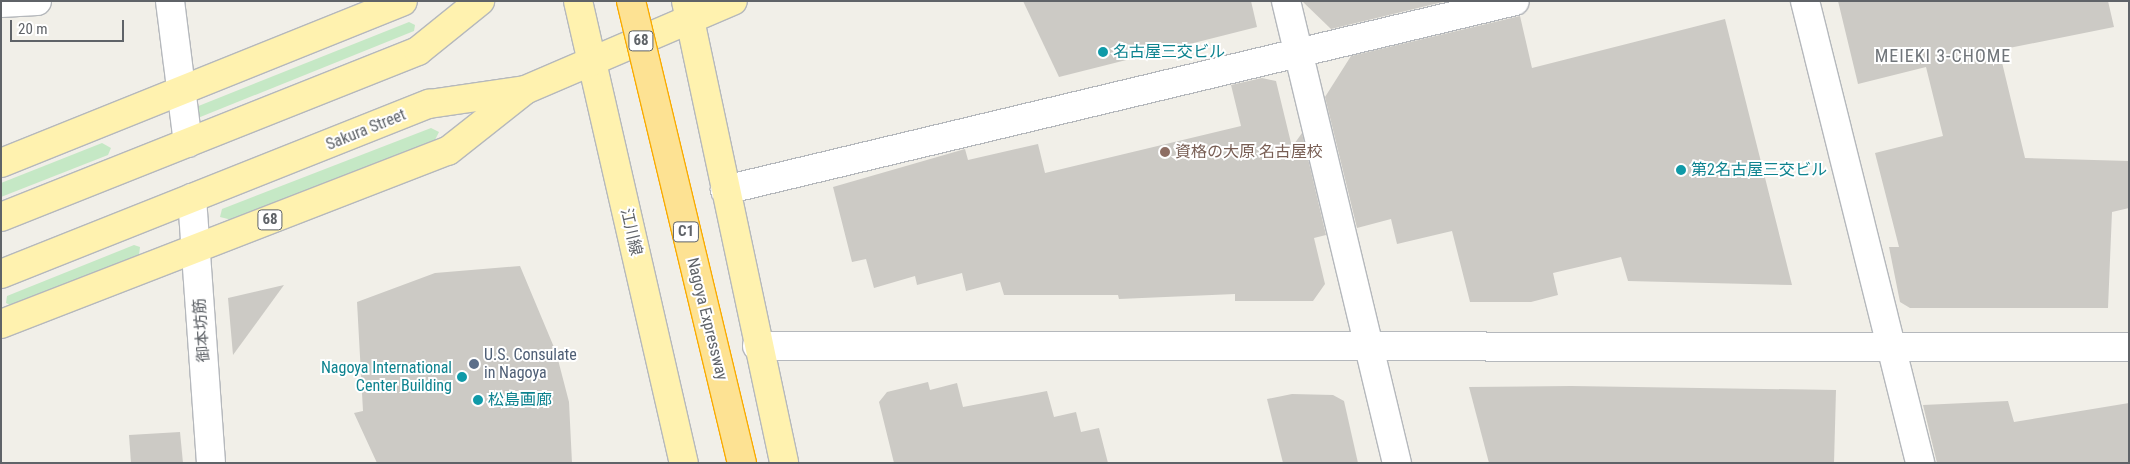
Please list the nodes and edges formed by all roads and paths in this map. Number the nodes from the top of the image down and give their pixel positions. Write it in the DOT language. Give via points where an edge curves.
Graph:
graph roads {
  1 [pos="36,1"];
  2 [pos="170,1"];
  3 [pos="403,1"];
  4 [pos="480,1"];
  5 [pos="578,1"];
  6 [pos="631,1"];
  7 [pos="733,1"];
  8 [pos="1286,1"];
  9 [pos="1515,1"];
  10 [pos="1805,1"];
  11 [pos="1,2"];
  12 [pos="688,12"];
  13 [pos="1298,53"];
  14 [pos="592,60"];
  15 [pos="525,90"];
  16 [pos="180,93"];
  17 [pos="188,143"];
  18 [pos="1,163"];
  19 [pos="725,190"];
  20 [pos="192,198"];
  21 [pos="1,217"];
  22 [pos="196,248"];
  23 [pos="1,274"];
  24 [pos="1,324"];
  25 [pos="1368,343"];
  26 [pos="757,346"];
  27 [pos="2129,347"];
  28 [pos="1891,350"];
  29 [pos="211,463"];
  30 [pos="684,463"];
  31 [pos="742,463"];
  32 [pos="784,463"];
  33 [pos="1397,463"];
  34 [pos="1920,463"];
  1 -- 11 [label="street"];
  2 -- 16 [label="street"];
  3 -- 16 [label="main road"];
  4 -- 17 [label="main road" via="418,51"];
  5 -- 14 [label="main road, 江川線"];
  6 -- 31 [label="highway, Nagoya Expressway / C1, bridge"];
  7 -- 12 [label="main road, Sakura Street / 68"];
  8 -- 13 [label="street"];
  9 -- 13 [label="street"];
  10 -- 28 [label="street"];
  12 -- 14 [label="main road, Sakura Street / 68"];
  12 -- 19 [label="main road"];
  13 -- 19 [label="street"];
  13 -- 25 [label="street"];
  14 -- 15 [label="main road, Sakura Street / 68"];
  14 -- 30 [label="main road, 江川線"];
  15 -- 20 [label="main road, Sakura Street / 68" via="430,104"];
  15 -- 22 [label="main road, 68" via="448,151"];
  16 -- 17 [label="street"];
  16 -- 18 [label="main road"];
  17 -- 21 [label="main road"];
  19 -- 26 [label="main road"];
  20 -- 22 [label="street, 御本坊筋"];
  20 -- 23 [label="main road, Sakura Street / 68"];
  22 -- 24 [label="main road, 68"];
  22 -- 29 [label="street, 御本坊筋"];
  25 -- 26 [label="street"];
  25 -- 28 [label="street"];
  25 -- 33 [label="street"];
  26 -- 32 [label="main road"];
  27 -- 28 [label="street"];
  28 -- 34 [label="street"];
}
